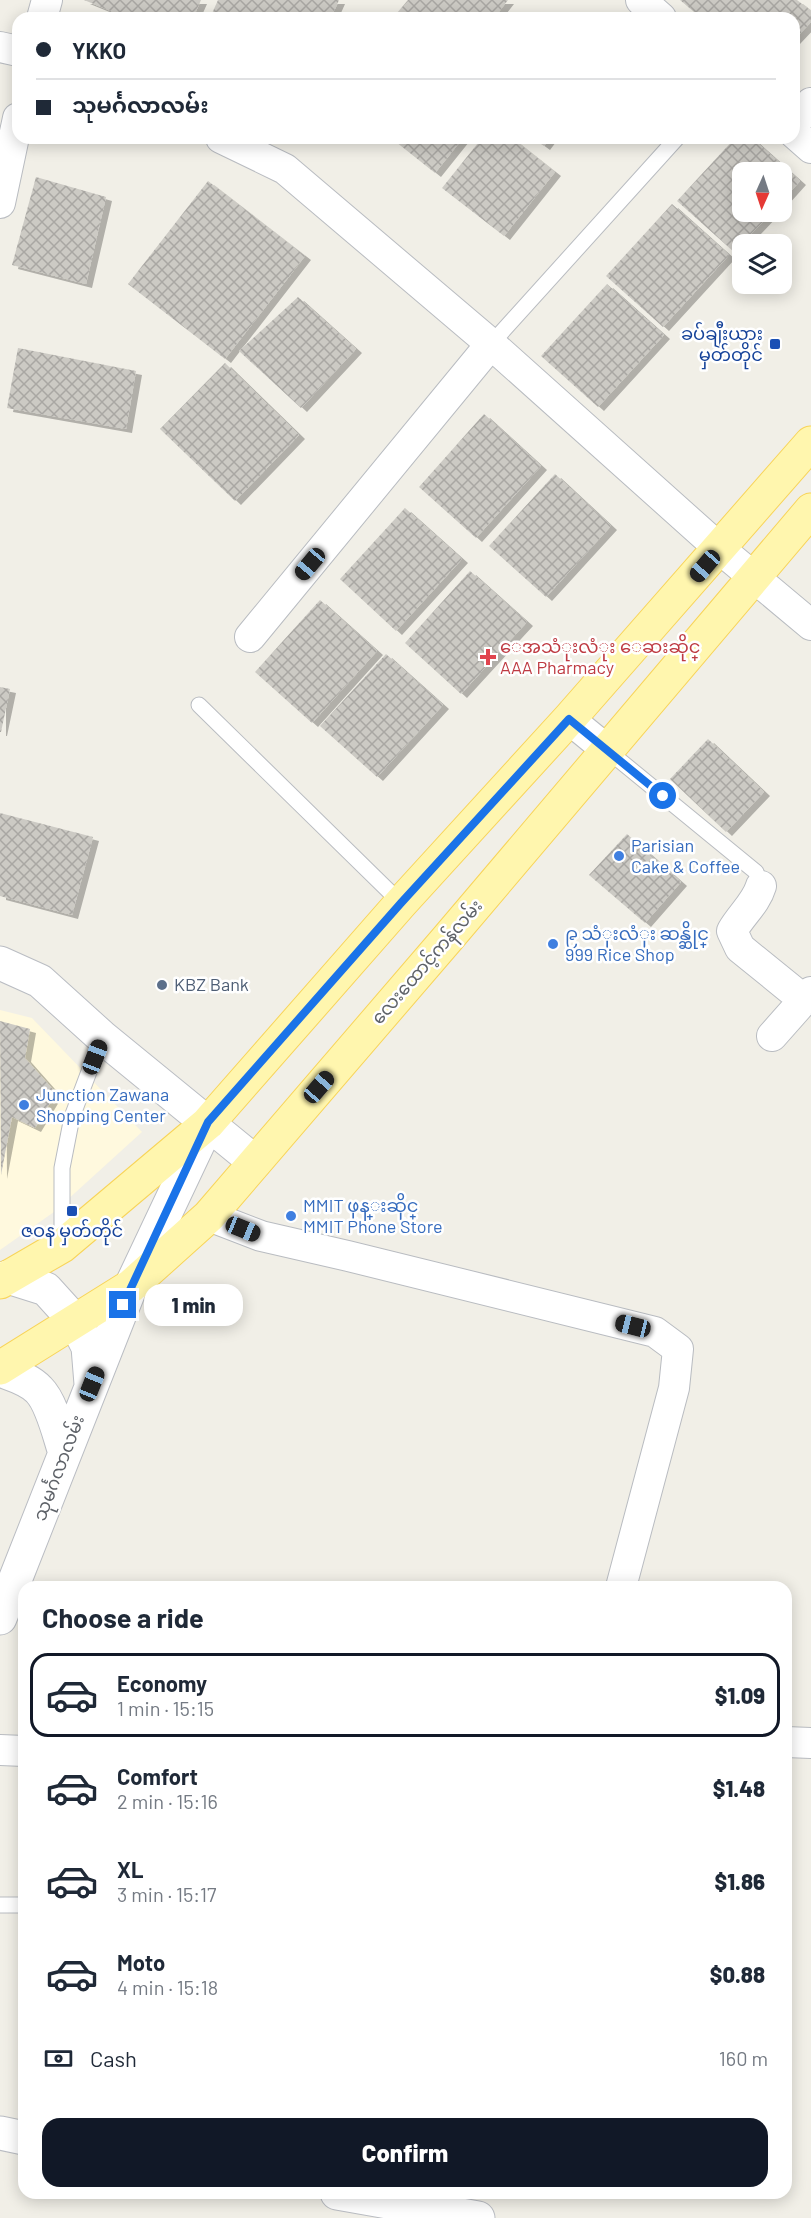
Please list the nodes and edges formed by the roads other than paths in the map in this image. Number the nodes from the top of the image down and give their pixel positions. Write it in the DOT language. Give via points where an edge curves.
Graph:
graph roads {
  1 [pos="641,0"];
  2 [pos="655,12"];
  3 [pos="811,103"];
  4 [pos="800,117"];
  5 [pos="12,144"];
  6 [pos="233,144"];
  7 [pos="671,144"];
  8 [pos="0,203"];
  9 [pos="491,344"];
  10 [pos="811,443"];
  11 [pos="811,510"];
  12 [pos="720,549"];
  13 [pos="754,576"];
  14 [pos="811,624"];
  15 [pos="250,637"];
  16 [pos="199,705"];
  17 [pos="569,719"];
  18 [pos="607,750"];
  19 [pos="761,886"];
  20 [pos="401,903"];
  21 [pos="0,963"];
  22 [pos="807,996"];
  23 [pos="772,1036"];
  24 [pos="102,1037"];
  25 [pos="208,1122"];
  26 [pos="255,1162"];
  27 [pos="209,1216"];
  28 [pos="62,1246"];
  29 [pos="4,1280"];
  30 [pos="131,1286"];
  31 [pos="75,1321"];
  32 [pos="0,1369"];
  33 [pos="92,1384"];
  34 [pos="65,1453"];
  35 [pos="623,1581"];
  36 [pos="0,1618"];
  37 [pos="792,1742"];
  38 [pos="811,1743"];
  39 [pos="0,1750"];
  40 [pos="18,1751"];
  41 [pos="0,1905"];
  42 [pos="18,1905"];
  43 [pos="0,2133"];
  44 [pos="18,2137"];
  45 [pos="371,2199"];
  46 [pos="478,2218"];
  1 -- 2 [label="street"];
  3 -- 4 [label="street"];
  5 -- 8 [label="street"];
  6 -- 9 [label="street" via="285,170"];
  7 -- 9 [label="lane"];
  9 -- 12 [label="street"];
  9 -- 15 [label="street"];
  10 -- 12 [label="main road"];
  11 -- 13 [label="main road, လေးထောင့်ကန်လမ်း"];
  12 -- 13 [label="street"];
  12 -- 17 [label="main road"];
  13 -- 14 [label="street"];
  13 -- 18 [label="main road, လေးထောင့်ကန်လမ်း"];
  16 -- 20 [label="lane"];
  17 -- 18 [label="street"];
  17 -- 20 [label="main road"];
  18 -- 19 [label="lane" via="756,872"];
  18 -- 26 [label="main road, လေးထောင့်ကန်လမ်း"];
  19 -- 22 [label="street" via="758,897 732,932 740,948"];
  20 -- 25 [label="main road"];
  21 -- 24 [label="street" via="40,981"];
  22 -- 23 [label="street"];
  24 -- 25 [label="street"];
  24 -- 28 [label="lane" via="72,1117 62,1168"];
  25 -- 26 [label="street"];
  25 -- 28 [label="main road"];
  25 -- 30 [label="street, သုမင်္ဂလာလမ်း"];
  26 -- 27 [label="main road, လေးထောင့်ကန်လမ်း"];
  27 -- 30 [label="main road, လေးထောင့်ကန်လမ်း"];
  27 -- 35 [label="street" via="261,1236 655,1332 678,1349 674,1388"];
  28 -- 29 [label="main road"];
  29 -- 31 [label="street" via="46,1289"];
  30 -- 31 [label="main road, လေးထောင့်ကန်လမ်း"];
  30 -- 33 [label="street, သုမင်္ဂလာလမ်း"];
  31 -- 32 [label="main road, လေးထောင့်ကန်လမ်း"];
  31 -- 33 [label="street" via="88,1347"];
  32 -- 34 [label="street" via="39,1390"];
  33 -- 34 [label="street, သုမင်္ဂလာလမ်း"];
  34 -- 36 [label="street, သုမင်္ဂလာလမ်း"];
  37 -- 38 [label="street"];
  39 -- 40 [label="street"];
  41 -- 42 [label="lane"];
  43 -- 44 [label="street"];
  45 -- 46 [label="street"];
}
